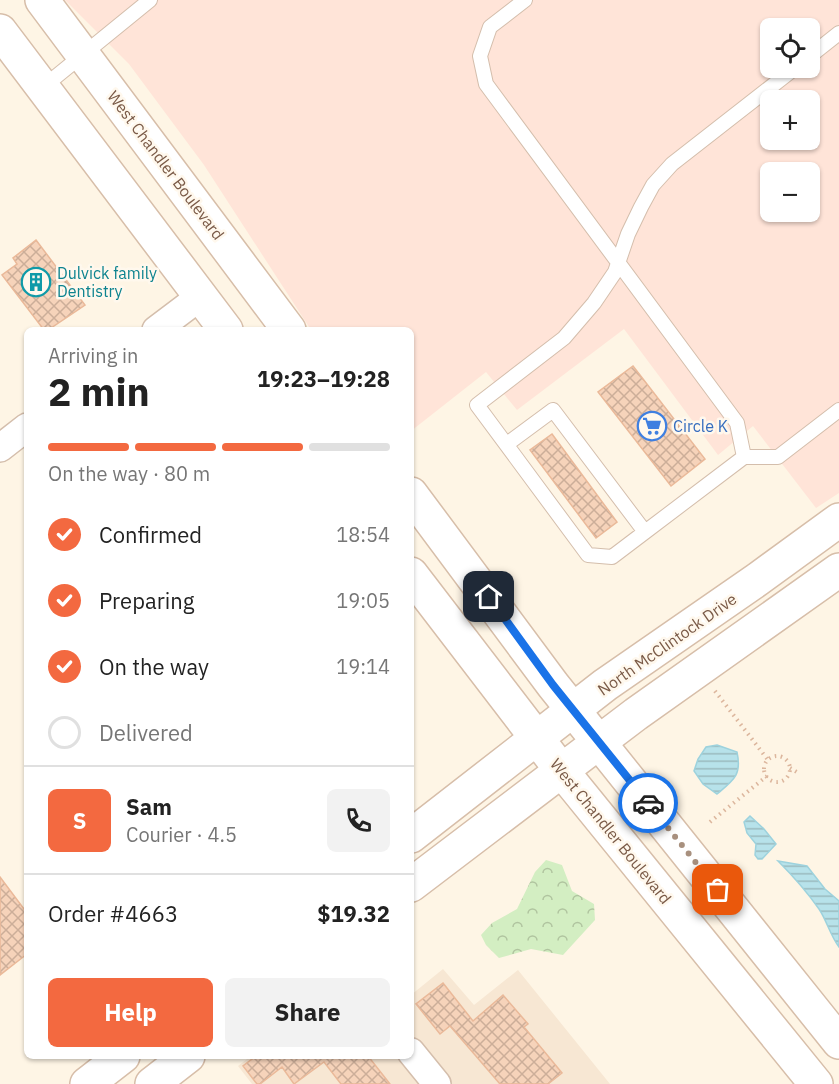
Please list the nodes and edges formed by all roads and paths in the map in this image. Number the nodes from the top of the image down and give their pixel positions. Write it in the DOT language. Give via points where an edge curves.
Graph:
graph roads {
  1 [pos="42,0"];
  2 [pos="150,0"];
  3 [pos="525,0"];
  4 [pos="0,31"];
  5 [pos="839,33"];
  6 [pos="820,48"];
  7 [pos="84,55"];
  8 [pos="782,78"];
  9 [pos="42,88"];
  10 [pos="618,263"];
  11 [pos="201,296"];
  12 [pos="160,327"];
  13 [pos="224,327"];
  14 [pos="287,327"];
  15 [pos="839,410"];
  16 [pos="24,429"];
  17 [pos="507,444"];
  18 [pos="0,448"];
  19 [pos="744,457"];
  20 [pos="414,498"];
  21 [pos="839,520"];
  22 [pos="645,532"];
  23 [pos="839,570"];
  24 [pos="414,578"];
  25 [pos="715,691"];
  26 [pos="573,711"];
  27 [pos="537,738"];
  28 [pos="600,743"];
  29 [pos="768,760"];
  30 [pos="790,768"];
  31 [pos="562,771"];
  32 [pos="800,774"];
  33 [pos="767,776"];
  34 [pos="710,822"];
  35 [pos="414,834"];
  36 [pos="414,883"];
  37 [pos="839,1042"];
  38 [pos="414,1056"];
  39 [pos="119,1059"];
  40 [pos="184,1059"];
  41 [pos="87,1084"];
  42 [pos="152,1084"];
  43 [pos="437,1084"];
  44 [pos="816,1084"];
  1 -- 7 [label="main road, West Chandler Boulevard"];
  2 -- 7 [label="lane"];
  3 -- 10 [label="lane" via="490,27 480,56 486,84"];
  4 -- 9 [label="main road"];
  5 -- 6 [label="lane"];
  7 -- 9 [label="lane"];
  7 -- 14 [label="main road, West Chandler Boulevard"];
  8 -- 10 [label="lane" via="672,165 653,185"];
  9 -- 11 [label="main road"];
  10 -- 17 [label="lane" via="594,303 564,338 477,405"];
  10 -- 19 [label="lane" via="737,423"];
  11 -- 12 [label="street"];
  11 -- 13 [label="main road"];
  15 -- 19 [label="lane" via="778,457"];
  16 -- 18 [label="street"];
  17 -- 22 [label="lane" via="588,555 612,557"];
  17 -- 22 [label="lane" via="553,410"];
  19 -- 22 [label="lane"];
  20 -- 26 [label="main road"];
  21 -- 26 [label="main road, North McClintock Drive"];
  23 -- 28 [label="main road"];
  24 -- 27 [label="main road, West Chandler Boulevard"];
  25 -- 29 [label="path"];
  26 -- 27 [label="main road, North McClintock Drive"];
  26 -- 28 [label="main road"];
  27 -- 31 [label="main road, West Chandler Boulevard"];
  27 -- 35 [label="main road, North McClintock Drive"];
  28 -- 31 [label="main road"];
  28 -- 37 [label="main road"];
  29 -- 30 [label="path" via="783,758"];
  29 -- 33 [label="path"];
  30 -- 32 [label="path"];
  30 -- 33 [label="path" via="781,781"];
  31 -- 36 [label="main road"];
  31 -- 44 [label="main road, West Chandler Boulevard"];
  33 -- 34 [label="path"];
  38 -- 43 [label="street"];
  39 -- 41 [label="main road"];
  40 -- 42 [label="main road"];
}
